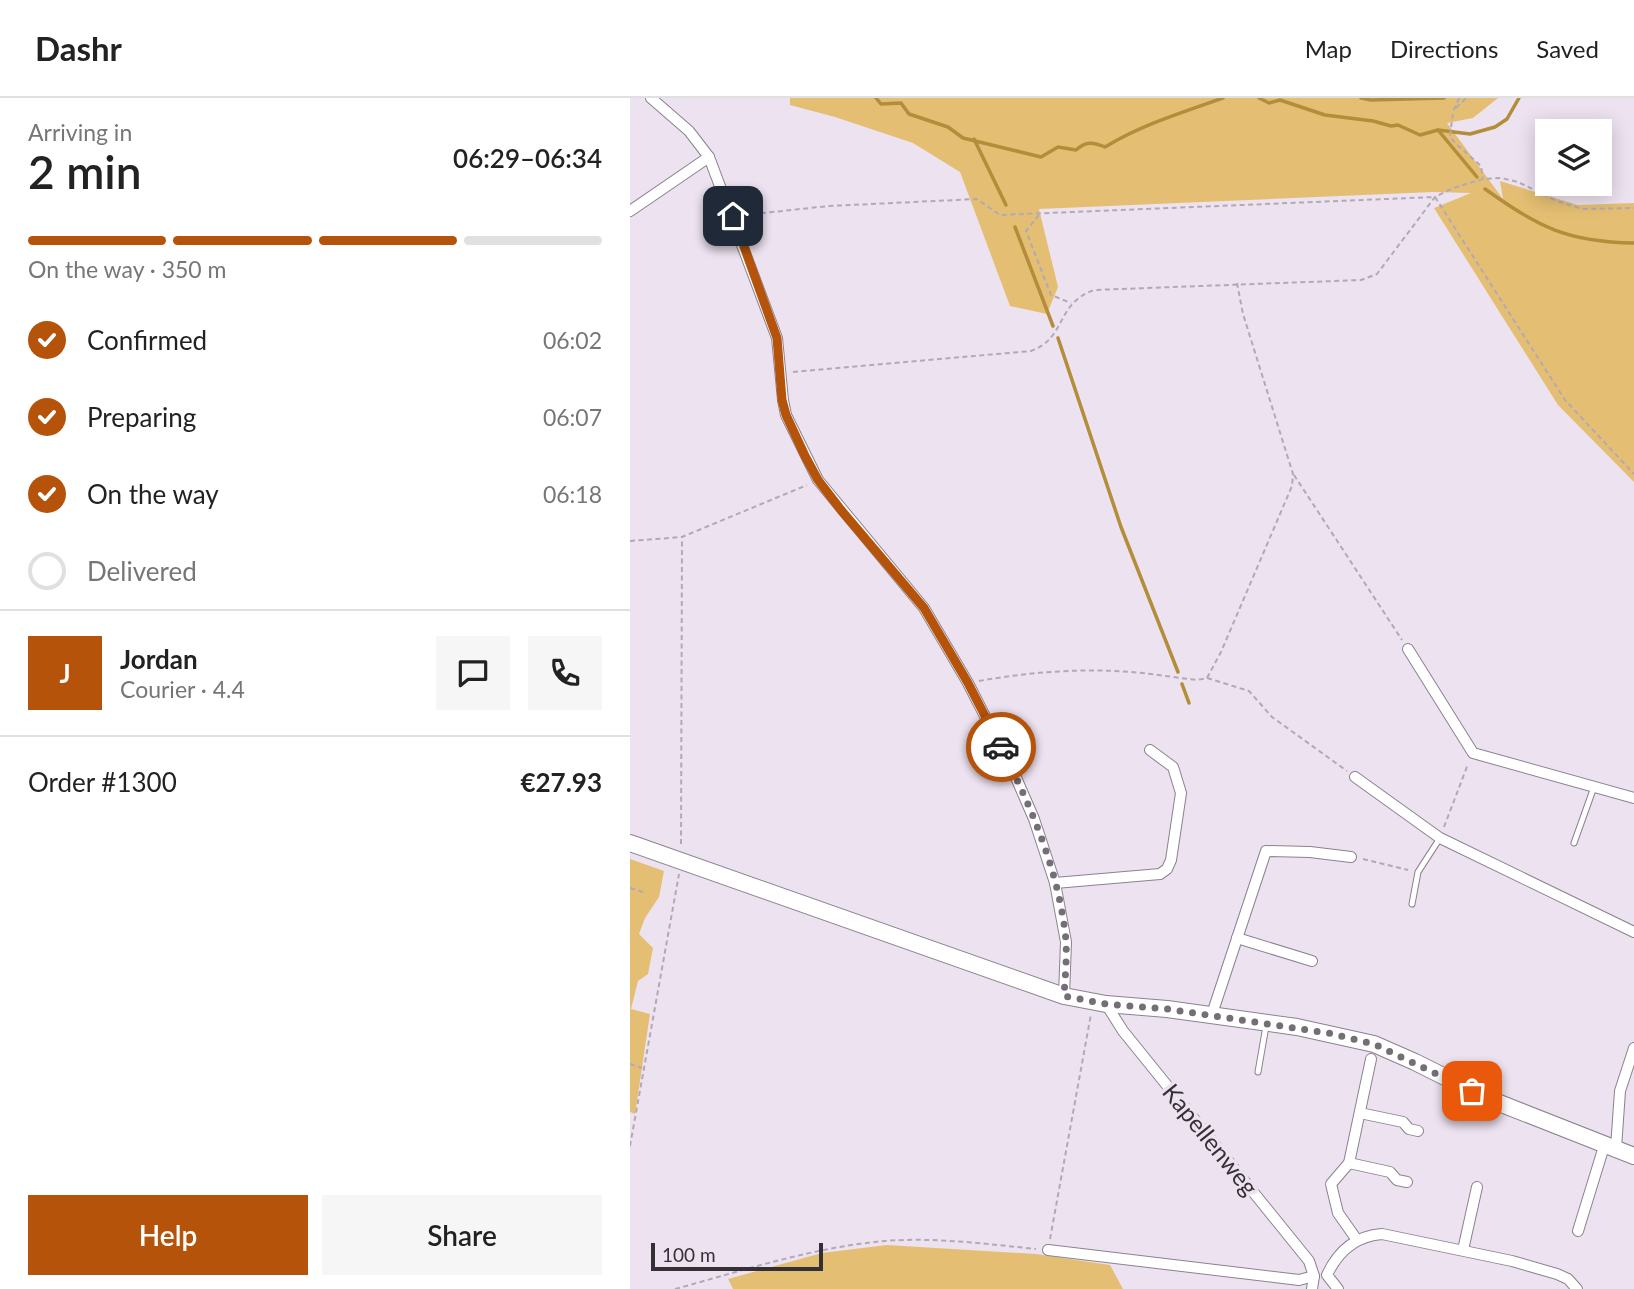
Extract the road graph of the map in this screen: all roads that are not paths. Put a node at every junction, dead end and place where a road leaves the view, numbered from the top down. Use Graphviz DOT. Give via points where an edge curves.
graph roads {
  1 [pos="651,98"];
  2 [pos="709,157"];
  3 [pos="630,211"];
  4 [pos="1408,649"];
  5 [pos="1150,750"];
  6 [pos="1355,777"];
  7 [pos="1594,787"];
  8 [pos="1634,798"];
  9 [pos="1440,838"];
  10 [pos="630,843"];
  11 [pos="1574,843"];
  12 [pos="1351,857"];
  13 [pos="1055,883"];
  14 [pos="1412,904"];
  15 [pos="1634,932"];
  16 [pos="1237,938"];
  17 [pos="1312,961"];
  18 [pos="1064,996"];
  19 [pos="1099,1008"];
  20 [pos="1212,1014"];
  21 [pos="1267,1023"];
  22 [pos="1634,1048"];
  23 [pos="1371,1059"];
  24 [pos="1258,1072"];
  25 [pos="1360,1113"];
  26 [pos="1418,1131"];
  27 [pos="1611,1145"];
  28 [pos="1634,1156"];
  29 [pos="1349,1163"];
  30 [pos="1407,1182"];
  31 [pos="1477,1187"];
  32 [pos="1578,1231"];
  33 [pos="1357,1240"];
  34 [pos="1048,1250"];
  35 [pos="1463,1251"];
  36 [pos="1314,1276"];
  37 [pos="1312,1289"];
  38 [pos="1338,1289"];
  39 [pos="1577,1289"];
  1 -- 2 [label="street" via="689,131"];
  2 -- 3 [label="street"];
  2 -- 13 [label="street" via="774,328 786,415 818,480 924,608 968,683 1014,773"];
  4 -- 7 [label="street" via="1473,753"];
  5 -- 13 [label="street" via="1173,766 1181,793 1167,869 1160,874"];
  6 -- 9 [label="street"];
  7 -- 8 [label="street"];
  7 -- 11 [label="lane"];
  9 -- 14 [label="lane" via="1418,872"];
  9 -- 15 [label="street"];
  10 -- 18 [label="main road"];
  12 -- 16 [label="street" via="1266,851"];
  13 -- 18 [label="street" via="1066,942"];
  16 -- 17 [label="street"];
  16 -- 20 [label="street"];
  18 -- 19 [label="main road"];
  19 -- 20 [label="main road"];
  19 -- 36 [label="street, Kapellenweg" via="1309,1262"];
  20 -- 21 [label="main road"];
  21 -- 24 [label="lane"];
  21 -- 27 [label="main road" via="1374,1044 1489,1099"];
  22 -- 27 [label="street" via="1620,1091"];
  23 -- 25 [label="street"];
  25 -- 26 [label="street" via="1403,1122"];
  25 -- 29 [label="street"];
  27 -- 28 [label="main road"];
  27 -- 32 [label="street"];
  29 -- 30 [label="street" via="1390,1172"];
  29 -- 33 [label="street" via="1331,1184 1338,1213"];
  31 -- 35 [label="street"];
  33 -- 35 [label="street" via="1382,1234"];
  33 -- 38 [label="street" via="1333,1261 1326,1275"];
  34 -- 36 [label="street" via="1299,1280"];
  35 -- 39 [label="street" via="1557,1274"];
  36 -- 37 [label="street"];
}
